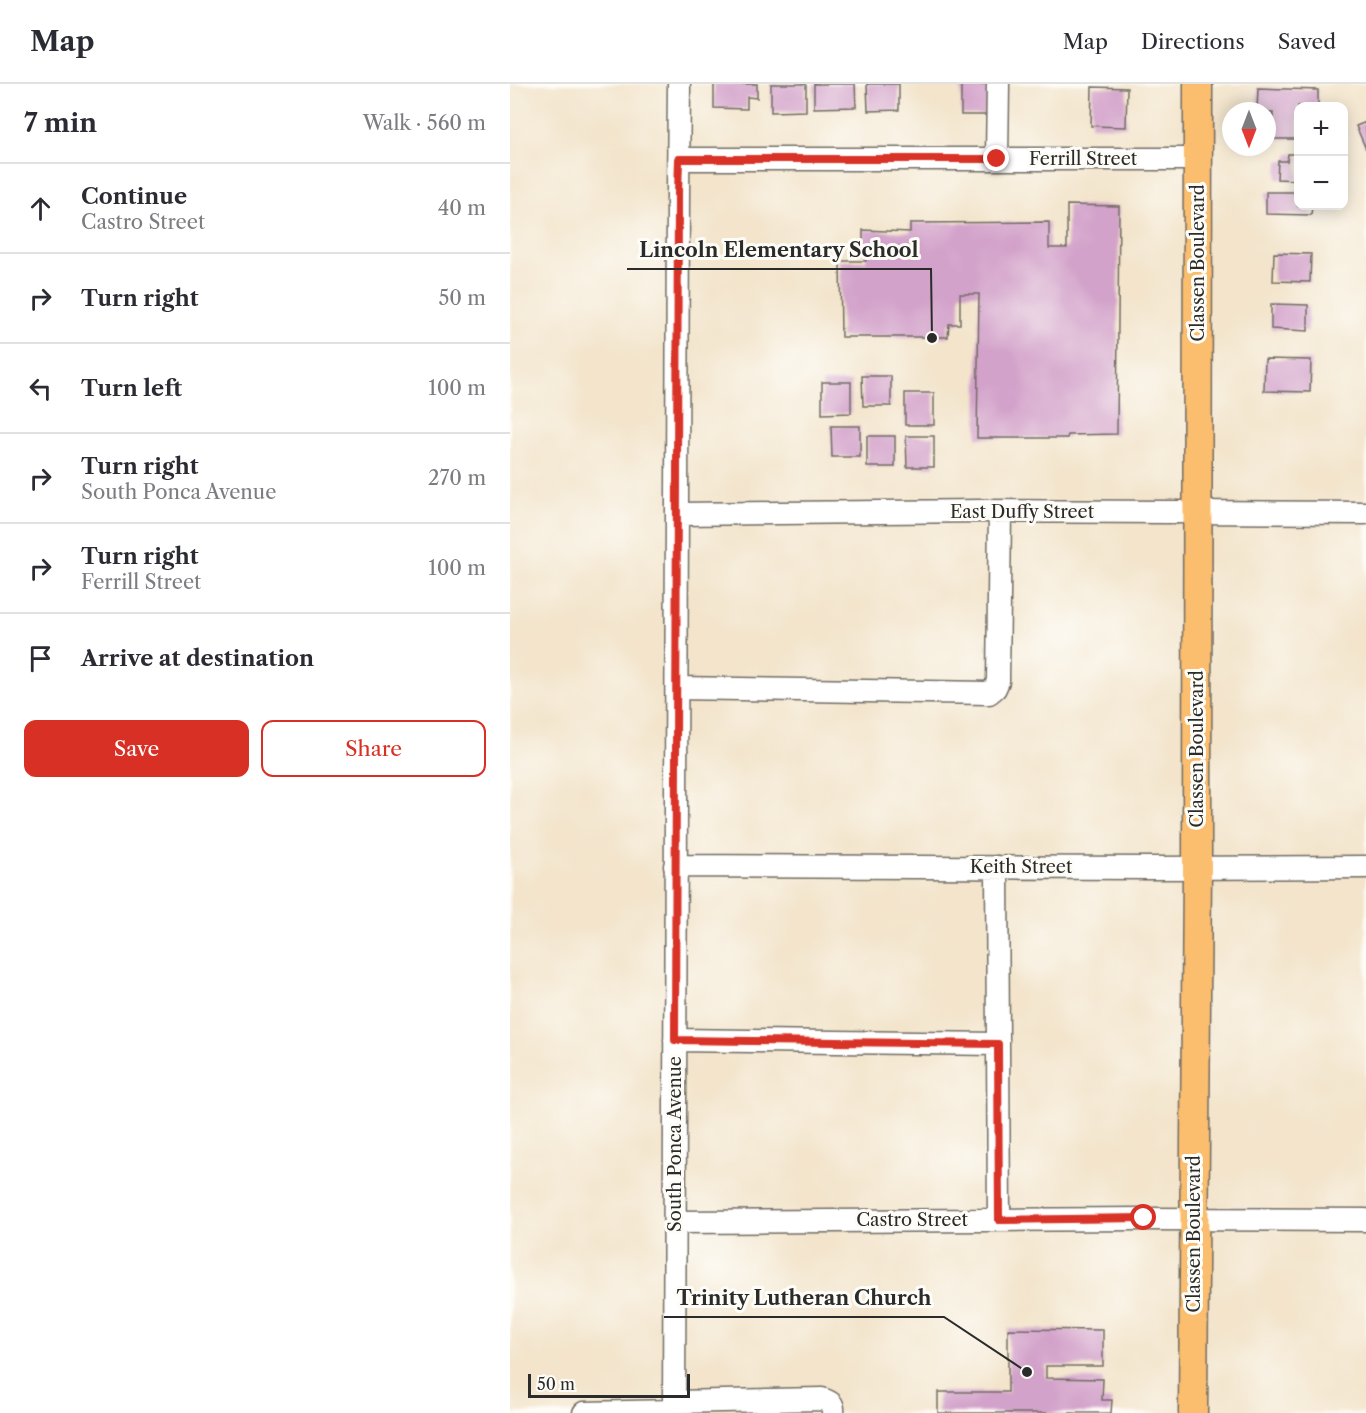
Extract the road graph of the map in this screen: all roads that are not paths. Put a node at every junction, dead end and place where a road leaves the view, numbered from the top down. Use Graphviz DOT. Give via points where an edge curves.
graph roads {
  1 [pos="679,84"];
  2 [pos="998,84"];
  3 [pos="1198,84"];
  4 [pos="679,159"];
  5 [pos="997,159"];
  6 [pos="1198,159"];
  7 [pos="1000,512"];
  8 [pos="1197,512"];
  9 [pos="1366,513"];
  10 [pos="678,514"];
  11 [pos="677,688"];
  12 [pos="675,866"];
  13 [pos="997,867"];
  14 [pos="1366,867"];
  15 [pos="1197,868"];
  16 [pos="675,1040"];
  17 [pos="998,1044"];
  18 [pos="999,1220"];
  19 [pos="1194,1220"];
  20 [pos="1366,1220"];
  21 [pos="675,1222"];
  22 [pos="674,1409"];
  23 [pos="584,1413"];
  24 [pos="834,1413"];
  25 [pos="1193,1413"];
  1 -- 4 [label="street, South Ponca Avenue"];
  2 -- 5 [label="street"];
  3 -- 6 [label="main road, Classen Boulevard"];
  4 -- 5 [label="street, Ferrill Street"];
  4 -- 10 [label="street, South Ponca Avenue"];
  5 -- 6 [label="street, Ferrill Street"];
  6 -- 8 [label="main road, Classen Boulevard"];
  7 -- 8 [label="street, East Duffy Street"];
  7 -- 10 [label="street, East Duffy Street"];
  7 -- 11 [label="street" via="998,681 989,693"];
  8 -- 9 [label="street, East Duffy Street"];
  8 -- 15 [label="main road, Classen Boulevard"];
  10 -- 11 [label="street, South Ponca Avenue"];
  11 -- 12 [label="street, South Ponca Avenue"];
  12 -- 13 [label="street, Keith Street"];
  12 -- 16 [label="street, South Ponca Avenue"];
  13 -- 15 [label="street, Keith Street"];
  13 -- 17 [label="street"];
  14 -- 15 [label="street, Keith Street"];
  15 -- 19 [label="main road, Classen Boulevard"];
  16 -- 17 [label="street"];
  16 -- 21 [label="street, South Ponca Avenue"];
  17 -- 18 [label="street"];
  18 -- 19 [label="street, Castro Street"];
  18 -- 21 [label="street, Castro Street"];
  19 -- 20 [label="street, Castro Street"];
  19 -- 25 [label="main road, Classen Boulevard"];
  21 -- 22 [label="street, South Ponca Avenue"];
  22 -- 23 [label="street"];
  22 -- 24 [label="street" via="822,1399 831,1402"];
}
